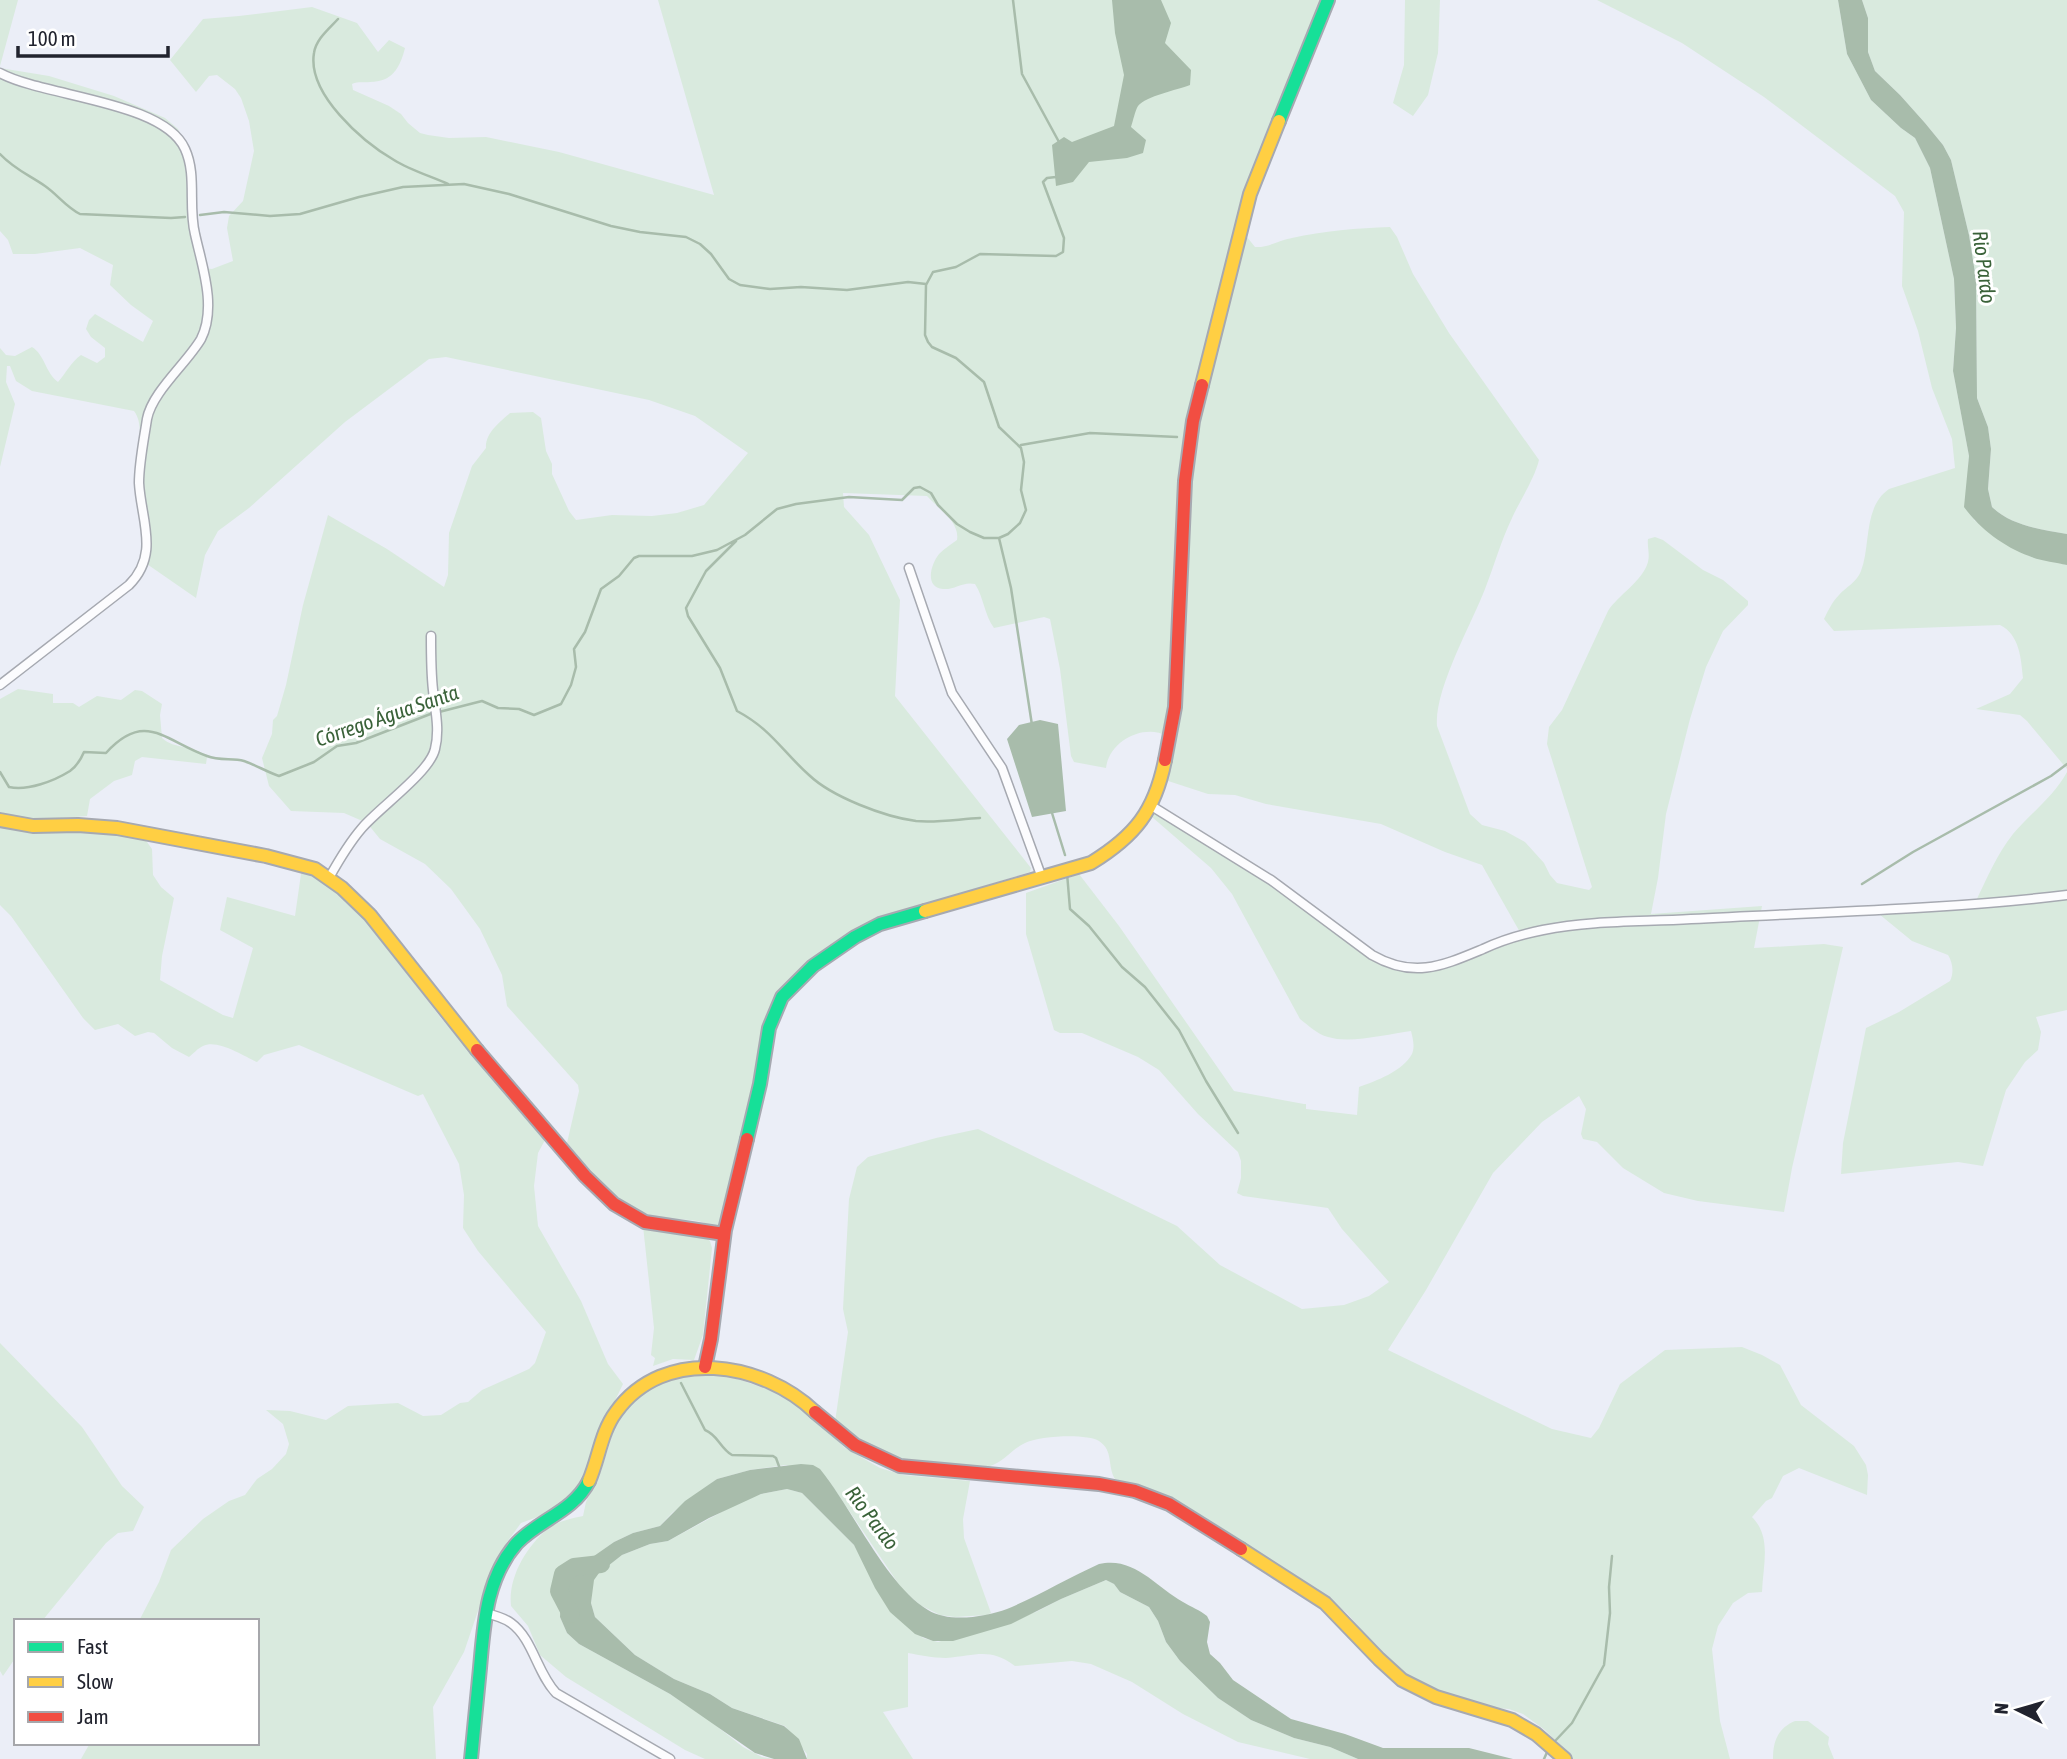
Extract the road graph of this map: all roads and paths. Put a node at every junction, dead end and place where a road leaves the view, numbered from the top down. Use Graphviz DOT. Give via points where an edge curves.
graph roads {
  1 [pos="1328,0"];
  2 [pos="0,73"];
  3 [pos="909,568"];
  4 [pos="431,636"];
  5 [pos="0,685"];
  6 [pos="1150,805"];
  7 [pos="0,820"];
  8 [pos="329,878"];
  9 [pos="1042,878"];
  10 [pos="2067,895"];
  11 [pos="724,1234"];
  12 [pos="705,1367"];
  13 [pos="485,1613"];
  14 [pos="471,1759"];
  15 [pos="670,1759"];
  16 [pos="1565,1759"];
  1 -- 6 [label="main road" via="1250,194 1193,421 1185,481 1175,707 1158,789"];
  2 -- 5 [label="street" via="126,109 161,124 181,141 191,170 191,213 208,307 201,339 148,416 140,478 147,542 141,570 129,585"];
  3 -- 9 [label="street" via="952,692 1002,768"];
  4 -- 8 [label="street" via="435,751 429,763 363,826"];
  6 -- 9 [label="main road" via="1112,850 1091,863"];
  6 -- 10 [label="street" via="1271,880 1372,954 1404,967 1437,967 1505,940 1574,925 1880,911"];
  7 -- 8 [label="main road" via="29,827 111,827 284,861"];
  8 -- 11 [label="main road" via="368,914 603,1193 645,1222"];
  9 -- 11 [label="main road" via="880,924 818,963 790,987 771,1023"];
  11 -- 12 [label="main road"];
  12 -- 13 [label="main road" via="671,1372 625,1401 608,1425 582,1492 513,1547 499,1570"];
  12 -- 16 [label="main road" via="780,1385 848,1441 900,1466 1099,1483 1169,1504 1325,1603 1385,1668 1404,1682 1437,1698 1513,1720"];
  13 -- 14 [label="main road"];
  13 -- 15 [label="street" via="517,1629 556,1693"];
}
